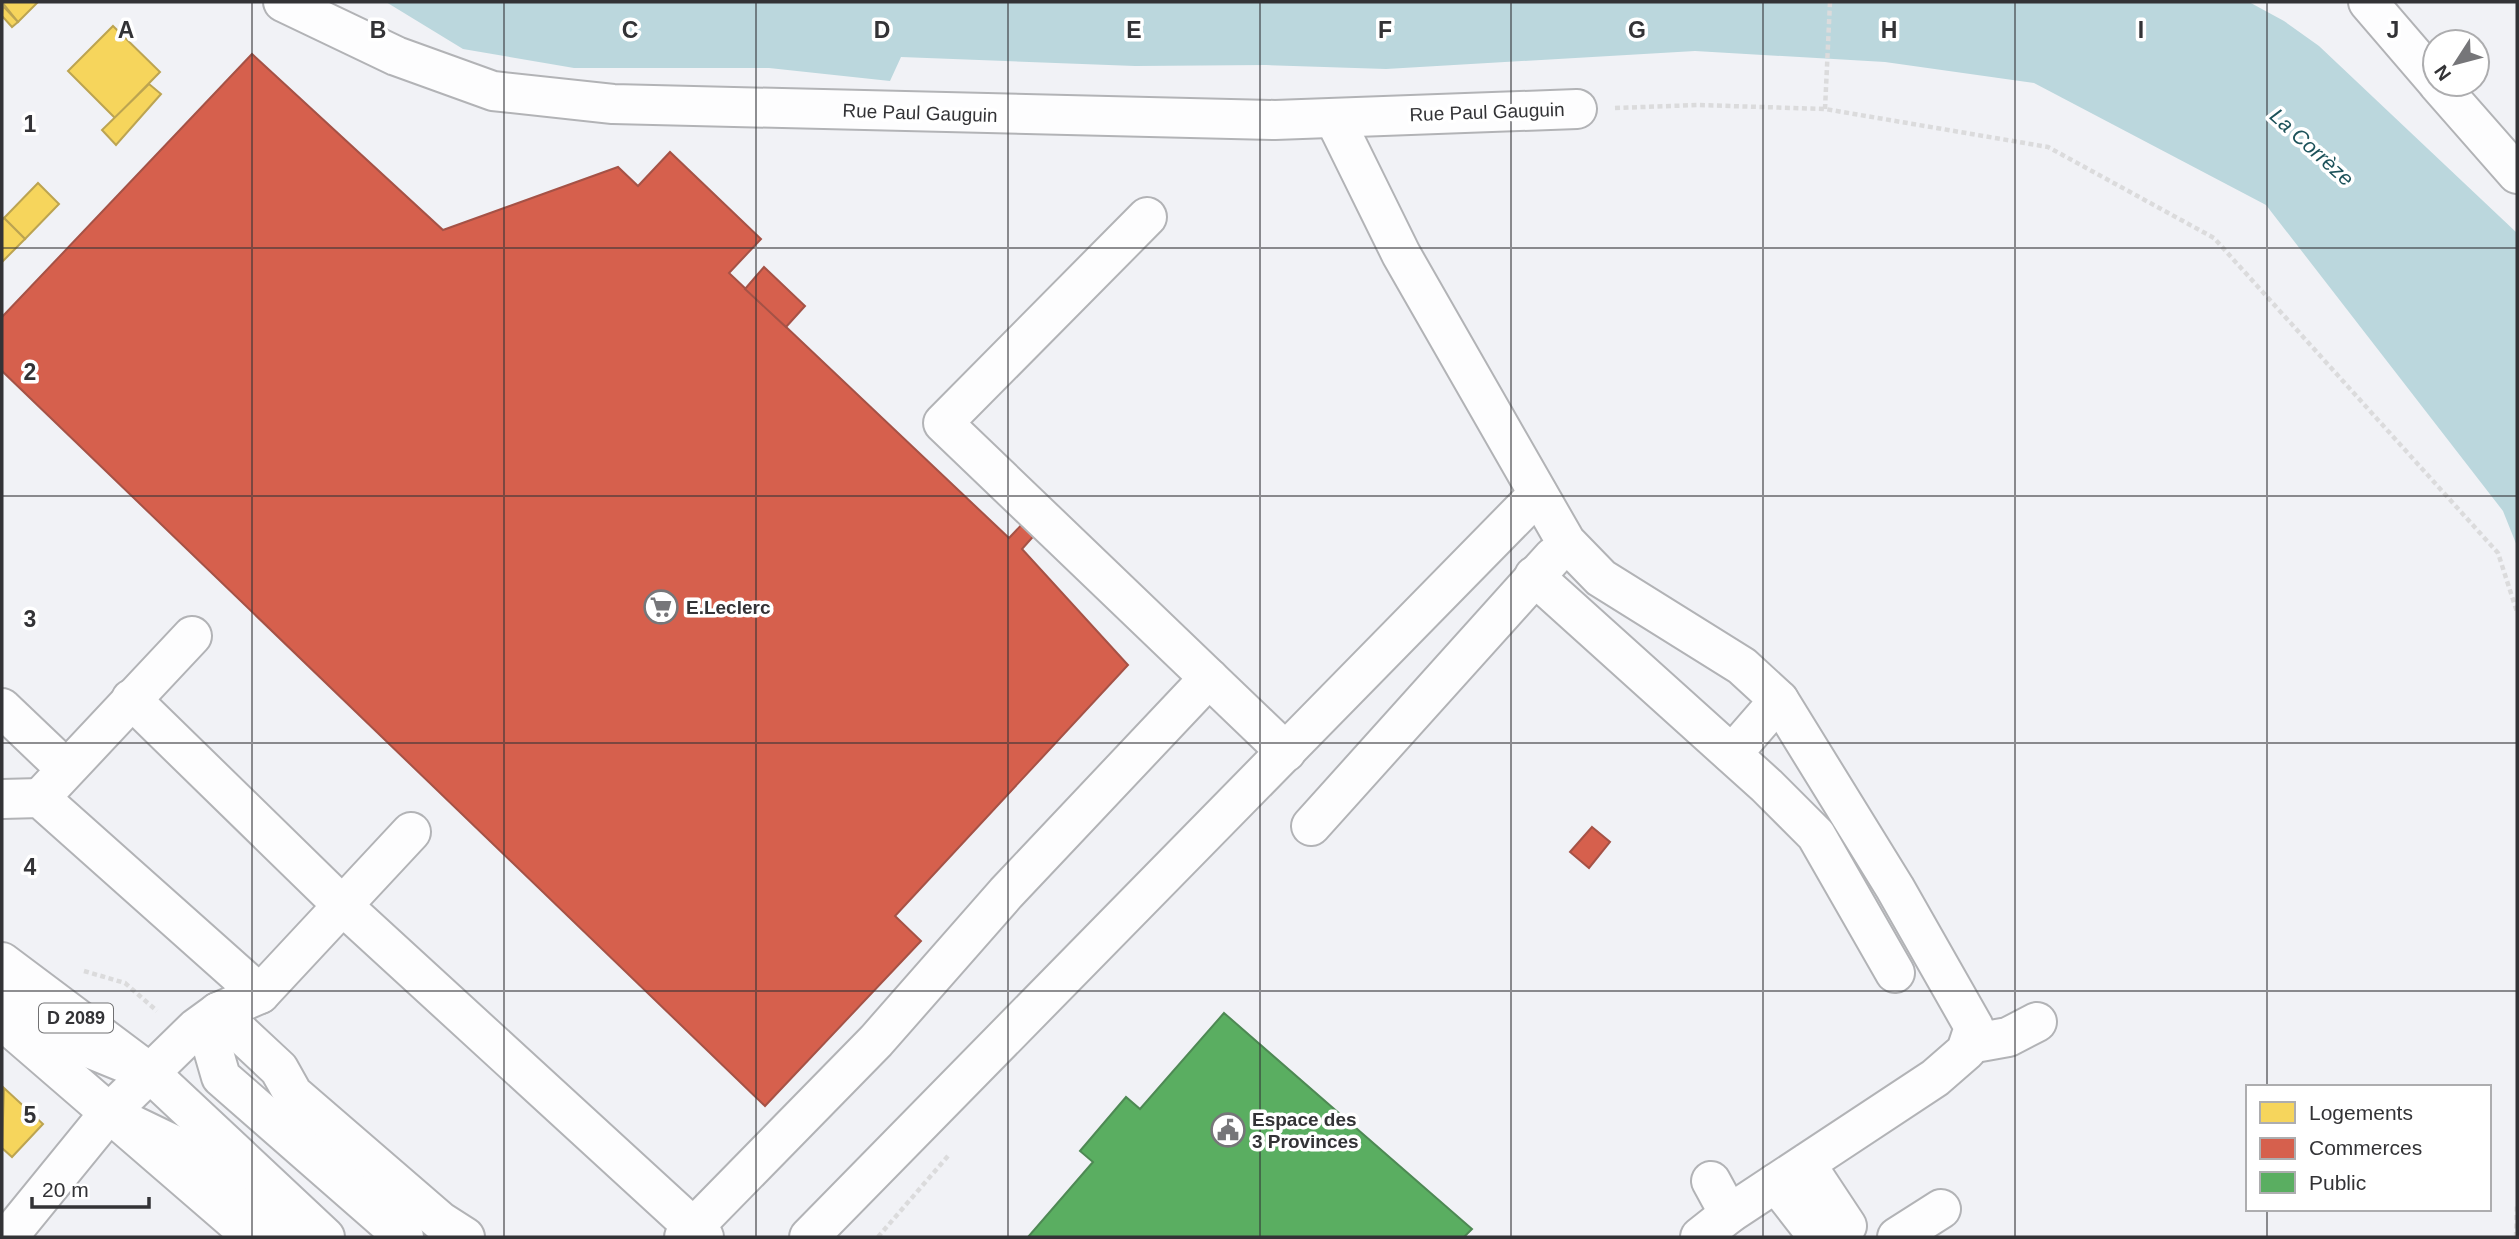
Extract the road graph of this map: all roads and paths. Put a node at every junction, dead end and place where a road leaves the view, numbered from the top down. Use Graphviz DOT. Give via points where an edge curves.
graph roads {
  1 [pos="283,2"];
  2 [pos="1830,2"];
  3 [pos="2368,2"];
  4 [pos="2421,64"];
  5 [pos="2450,98"];
  6 [pos="1577,109"];
  7 [pos="1825,109"];
  8 [pos="1334,118"];
  9 [pos="2517,174"];
  10 [pos="1147,217"];
  11 [pos="1538,494"];
  12 [pos="1566,542"];
  13 [pos="1534,576"];
  14 [pos="2517,612"];
  15 [pos="192,636"];
  16 [pos="1209,677"];
  17 [pos="131,699"];
  18 [pos="1779,700"];
  19 [pos="2,708"];
  20 [pos="1286,752"];
  21 [pos="1732,754"];
  22 [pos="66,769"];
  23 [pos="40,798"];
  24 [pos="2,799"];
  25 [pos="1311,826"];
  26 [pos="411,832"];
  27 [pos="343,906"];
  28 [pos="2,962"];
  29 [pos="1895,973"];
  30 [pos="2,986"];
  31 [pos="260,994"];
  32 [pos="218,1012"];
  33 [pos="2,1020"];
  34 [pos="2037,1022"];
  35 [pos="1969,1044"];
  36 [pos="150,1073"];
  37 [pos="109,1113"];
  38 [pos="1791,1174"];
  39 [pos="1711,1181"];
  40 [pos="2517,1203"];
  41 [pos="1941,1209"];
  42 [pos="1729,1214"];
  43 [pos="1833,1232"];
  44 [pos="694,1234"];
  45 [pos="8,1237"];
  46 [pos="253,1237"];
  47 [pos="286,1237"];
  48 [pos="325,1237"];
  49 [pos="404,1237"];
  50 [pos="465,1237"];
  51 [pos="809,1237"];
  52 [pos="1700,1237"];
  53 [pos="1897,1237"];
  54 [pos="2516,1237"];
  1 -- 8 [label="street, Rue Paul Gauguin" via="445,74 493,91 546,97 613,104 962,115"];
  2 -- 7 [label="path"];
  3 -- 4 [label="street"];
  5 -- 9 [label="street"];
  6 -- 7 [label="path" via="1698,105"];
  6 -- 8 [label="street, Rue Paul Gauguin"];
  7 -- 14 [label="path" via="2048,147 2214,238 2498,553"];
  8 -- 11 [label="street" via="1401,254"];
  10 -- 16 [label="street" via="943,423"];
  11 -- 12 [label="street"];
  11 -- 20 [label="street"];
  12 -- 13 [label="street"];
  12 -- 18 [label="street" via="1601,578 1742,666"];
  13 -- 21 [label="street"];
  13 -- 25 [label="street"];
  15 -- 17 [label="street"];
  16 -- 20 [label="street"];
  16 -- 44 [label="street"];
  17 -- 22 [label="street"];
  17 -- 27 [label="street"];
  18 -- 21 [label="street"];
  18 -- 35 [label="street" via="1974,1027"];
  19 -- 22 [label="street"];
  20 -- 51 [label="street"];
  21 -- 29 [label="street" via="1816,835"];
  22 -- 23 [label="street"];
  23 -- 24 [label="street"];
  23 -- 31 [label="street"];
  26 -- 27 [label="street"];
  27 -- 31 [label="street"];
  27 -- 44 [label="street"];
  28 -- 36 [label="street, D 2089"];
  30 -- 36 [label="street" via="71,1041"];
  31 -- 32 [label="street"];
  32 -- 36 [label="street"];
  32 -- 49 [label="street" via="212,1046 221,1077"];
  32 -- 50 [label="street" via="279,1069 293,1094 440,1221"];
  33 -- 37 [label="street, D 2089"];
  34 -- 35 [label="street" via="2008,1037"];
  35 -- 38 [label="street" via="1935,1079"];
  36 -- 37 [label="street"];
  36 -- 48 [label="street, D 2089"];
  37 -- 45 [label="street"];
  37 -- 46 [label="street, D 2089"];
  37 -- 47 [label="street" via="189,1152"];
  38 -- 42 [label="street"];
  38 -- 43 [label="street"];
  39 -- 42 [label="street"];
  40 -- 54 [label="path"];
  41 -- 53 [label="street"];
  42 -- 52 [label="street"];
}
